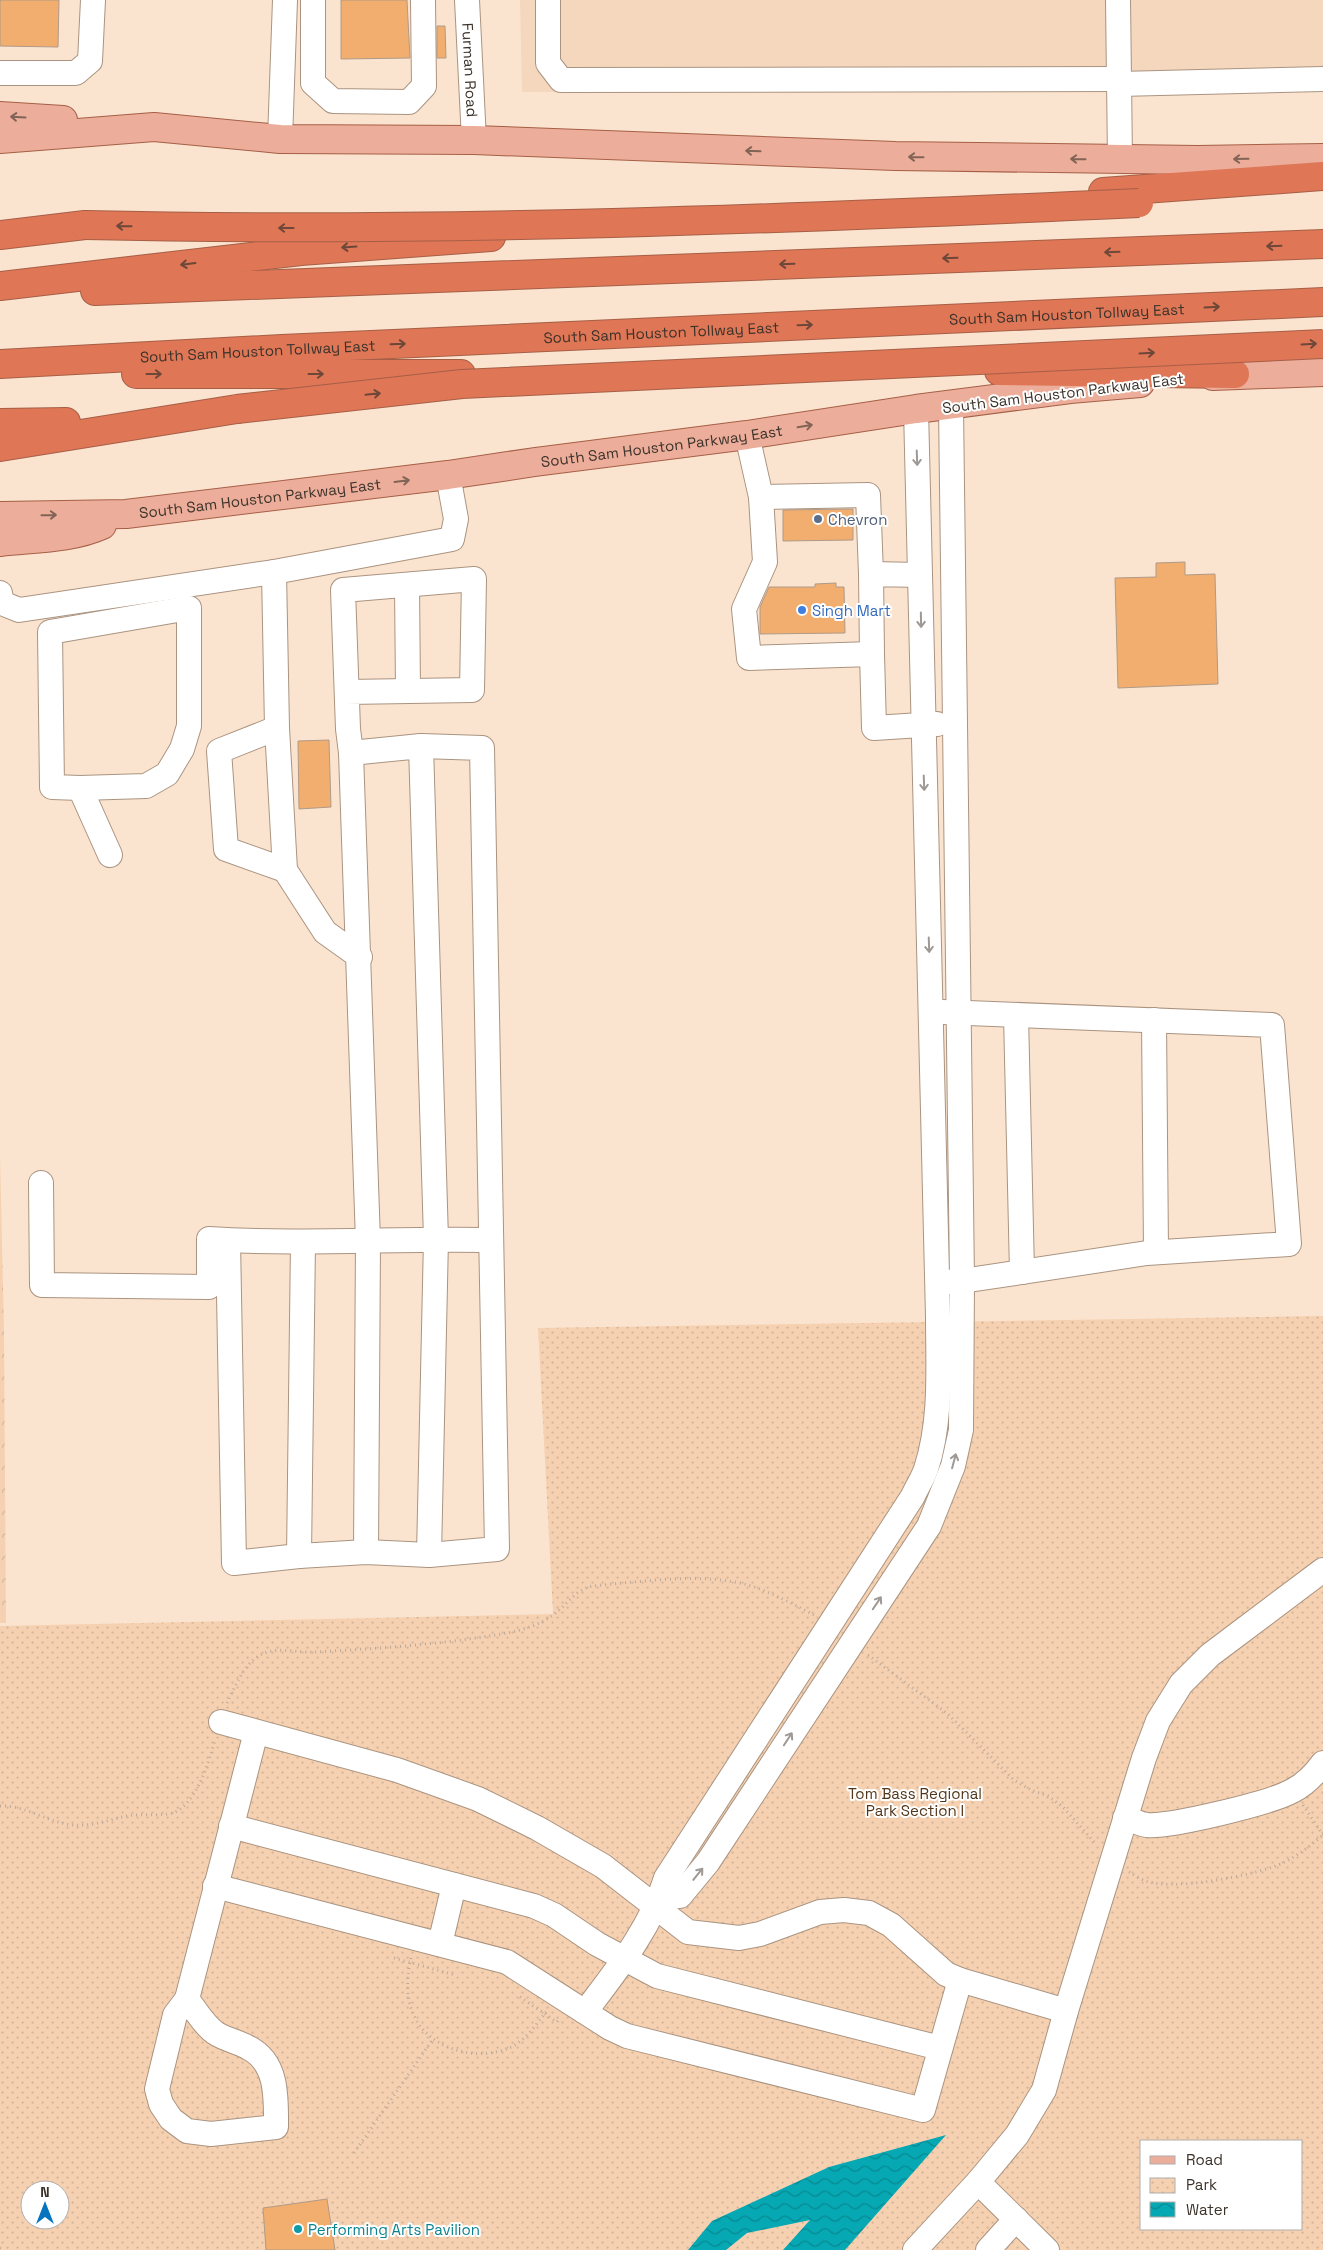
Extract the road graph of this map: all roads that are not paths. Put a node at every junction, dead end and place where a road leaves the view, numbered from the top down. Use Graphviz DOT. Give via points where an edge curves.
graph roads {
  1 [pos="93,0"];
  2 [pos="285,0"];
  3 [pos="313,0"];
  4 [pos="423,0"];
  5 [pos="467,0"];
  6 [pos="548,0"];
  7 [pos="1118,0"];
  8 [pos="0,73"];
  9 [pos="1323,79"];
  10 [pos="1119,81"];
  11 [pos="0,116"];
  12 [pos="154,127"];
  13 [pos="280,138"];
  14 [pos="0,139"];
  15 [pos="474,140"];
  16 [pos="1323,158"];
  17 [pos="1120,159"];
  18 [pos="1323,176"];
  19 [pos="1323,194"];
  20 [pos="0,218"];
  21 [pos="85,225"];
  22 [pos="0,235"];
  23 [pos="1323,244"];
  24 [pos="0,286"];
  25 [pos="0,295"];
  26 [pos="1323,302"];
  27 [pos="1323,344"];
  28 [pos="0,364"];
  29 [pos="1323,372"];
  30 [pos="0,374"];
  31 [pos="1235,374"];
  32 [pos="951,406"];
  33 [pos="237,409"];
  34 [pos="916,409"];
  35 [pos="0,424"];
  36 [pos="747,435"];
  37 [pos="0,447"];
  38 [pos="448,475"];
  39 [pos="761,497"];
  40 [pos="126,514"];
  41 [pos="0,516"];
  42 [pos="0,542"];
  43 [pos="274,572"];
  44 [pos="871,574"];
  45 [pos="920,575"];
  46 [pos="407,585"];
  47 [pos="0,593"];
  48 [pos="872,654"];
  49 [pos="408,691"];
  50 [pos="347,692"];
  51 [pos="956,724"];
  52 [pos="922,725"];
  53 [pos="277,728"];
  54 [pos="421,746"];
  55 [pos="351,753"];
  56 [pos="80,788"];
  57 [pos="110,855"];
  58 [pos="285,870"];
  59 [pos="360,957"];
  60 [pos="931,1012"];
  61 [pos="959,1012"];
  62 [pos="1016,1015"];
  63 [pos="1154,1020"];
  64 [pos="41,1183"];
  65 [pos="436,1238"];
  66 [pos="490,1240"];
  67 [pos="228,1241"];
  68 [pos="368,1241"];
  69 [pos="303,1242"];
  70 [pos="1156,1252"];
  71 [pos="1022,1272"];
  72 [pos="962,1281"];
  73 [pos="937,1282"];
  74 [pos="366,1552"];
  75 [pos="428,1555"];
  76 [pos="299,1556"];
  77 [pos="1323,1570"];
  78 [pos="834,1620"];
  79 [pos="855,1636"];
  80 [pos="221,1722"];
  81 [pos="256,1732"];
  82 [pos="1323,1763"];
  83 [pos="1126,1818"];
  84 [pos="231,1826"];
  85 [pos="454,1885"];
  86 [pos="215,1886"];
  87 [pos="658,1903"];
  88 [pos="440,1944"];
  89 [pos="625,1959"];
  90 [pos="960,1980"];
  91 [pos="187,1999"];
  92 [pos="1066,2011"];
  93 [pos="585,2012"];
  94 [pos="940,2048"];
  95 [pos="978,2182"];
  96 [pos="1016,2219"];
  97 [pos="916,2250"];
  98 [pos="988,2250"];
  99 [pos="1047,2250"];
  1 -- 8 [label="street" via="90,61 76,73"];
  2 -- 13 [label="street"];
  3 -- 4 [label="street" via="313,83 333,101 390,102 410,102 424,86"];
  5 -- 15 [label="street, Furman Road"];
  6 -- 10 [label="street" via="548,63 561,80"];
  7 -- 10 [label="street"];
  9 -- 10 [label="street"];
  10 -- 17 [label="street"];
  12 -- 11 [label="main road, one-way"];
  12 -- 13 [label="main road"];
  12 -- 14 [label="main road"];
  13 -- 15 [label="main road"];
  17 -- 15 [label="main road, one-way" via="895,156"];
  16 -- 17 [label="main road, one-way"];
  18 -- 24 [label="highway, one-way" via="301,251"];
  19 -- 21 [label="highway, one-way, bridge" via="785,220 352,229"];
  20 -- 21 [label="highway"];
  21 -- 22 [label="highway"];
  23 -- 25 [label="highway, one-way"];
  28 -- 26 [label="highway, South Sam Houston Tollway East, one-way"];
  33 -- 27 [label="highway, one-way, bridge" via="462,384"];
  29 -- 31 [label="main road, South Sam Houston Parkway East"];
  30 -- 31 [label="highway, one-way" via="921,370"];
  31 -- 32 [label="main road, South Sam Houston Parkway East" via="1070,389"];
  32 -- 34 [label="main road, South Sam Houston Parkway East"];
  32 -- 51 [label="street"];
  33 -- 35 [label="highway" via="58,423"];
  33 -- 37 [label="highway"];
  36 -- 34 [label="main road, South Sam Houston Parkway East, one-way"];
  34 -- 45 [label="street, one-way"];
  36 -- 38 [label="main road, South Sam Houston Parkway East"];
  36 -- 39 [label="street"];
  40 -- 38 [label="main road, South Sam Houston Parkway East, one-way"];
  38 -- 43 [label="street" via="456,519 452,540"];
  39 -- 44 [label="street" via="868,495"];
  39 -- 48 [label="street" via="765,562 744,609 749,658"];
  41 -- 40 [label="main road, South Sam Houston Parkway East, one-way"];
  40 -- 42 [label="main road" via="91,530"];
  43 -- 47 [label="street" via="19,610 2,603"];
  43 -- 53 [label="street"];
  44 -- 45 [label="street"];
  44 -- 48 [label="street"];
  45 -- 52 [label="street, one-way"];
  46 -- 49 [label="street"];
  46 -- 49 [label="street" via="474,579 472,690"];
  46 -- 50 [label="street" via="343,590"];
  48 -- 52 [label="street" via="874,728"];
  49 -- 50 [label="street"];
  50 -- 55 [label="street"];
  51 -- 52 [label="street"];
  51 -- 61 [label="street"];
  52 -- 60 [label="street, one-way"];
  53 -- 58 [label="street"];
  53 -- 58 [label="street" via="219,751 226,849"];
  54 -- 55 [label="street"];
  54 -- 65 [label="street"];
  54 -- 66 [label="street" via="482,748"];
  55 -- 59 [label="street"];
  56 -- 56 [label="street" via="52,788 50,632 189,608 189,726 182,749 168,774 146,786"];
  56 -- 57 [label="street"];
  58 -- 59 [label="street" via="325,932"];
  59 -- 68 [label="street"];
  60 -- 61 [label="street"];
  60 -- 73 [label="street"];
  61 -- 62 [label="street"];
  61 -- 72 [label="street"];
  62 -- 63 [label="street"];
  62 -- 71 [label="street"];
  63 -- 70 [label="street"];
  63 -- 70 [label="street" via="1272,1025 1289,1244"];
  64 -- 67 [label="street" via="42,1285 210,1287 210,1240"];
  65 -- 66 [label="street"];
  65 -- 68 [label="street"];
  65 -- 75 [label="street"];
  66 -- 75 [label="street" via="498,1548"];
  67 -- 69 [label="street"];
  67 -- 76 [label="street" via="234,1563"];
  68 -- 69 [label="street"];
  68 -- 74 [label="street"];
  69 -- 76 [label="street"];
  70 -- 71 [label="street"];
  71 -- 72 [label="street"];
  72 -- 73 [label="street"];
  79 -- 72 [label="street, one-way" via="929,1526 953,1466 961,1430"];
  73 -- 78 [label="street" via="937,1412 926,1470 913,1496"];
  74 -- 75 [label="street"];
  74 -- 76 [label="street"];
  77 -- 83 [label="street" via="1210,1655 1181,1684 1158,1721"];
  78 -- 79 [label="street"];
  78 -- 87 [label="street" via="666,1878"];
  87 -- 79 [label="street, one-way" via="680,1896 708,1862"];
  80 -- 81 [label="street"];
  81 -- 84 [label="street"];
  81 -- 87 [label="street" via="397,1770 478,1799 603,1866"];
  82 -- 83 [label="street" via="1308,1780 1276,1799 1172,1823 1147,1825"];
  83 -- 92 [label="street"];
  84 -- 85 [label="street"];
  84 -- 86 [label="street"];
  85 -- 88 [label="street"];
  85 -- 89 [label="street" via="534,1906"];
  86 -- 88 [label="street"];
  86 -- 91 [label="street"];
  87 -- 89 [label="street"];
  87 -- 90 [label="street" via="688,1932 739,1938 760,1934 820,1912 869,1913 891,1925 946,1974"];
  88 -- 93 [label="street" via="507,1962"];
  89 -- 93 [label="street"];
  89 -- 94 [label="street" via="657,1976"];
  90 -- 92 [label="street"];
  90 -- 94 [label="street"];
  91 -- 91 [label="street" via="215,2033 262,2056 276,2090 276,2127 211,2134 187,2131 171,2119 161,2104 157,2089 175,2015"];
  92 -- 95 [label="street" via="1044,2090 1017,2135"];
  93 -- 94 [label="street" via="627,2036 923,2110"];
  95 -- 96 [label="street"];
  95 -- 97 [label="street"];
  96 -- 98 [label="street"];
  96 -- 99 [label="street"];
}
